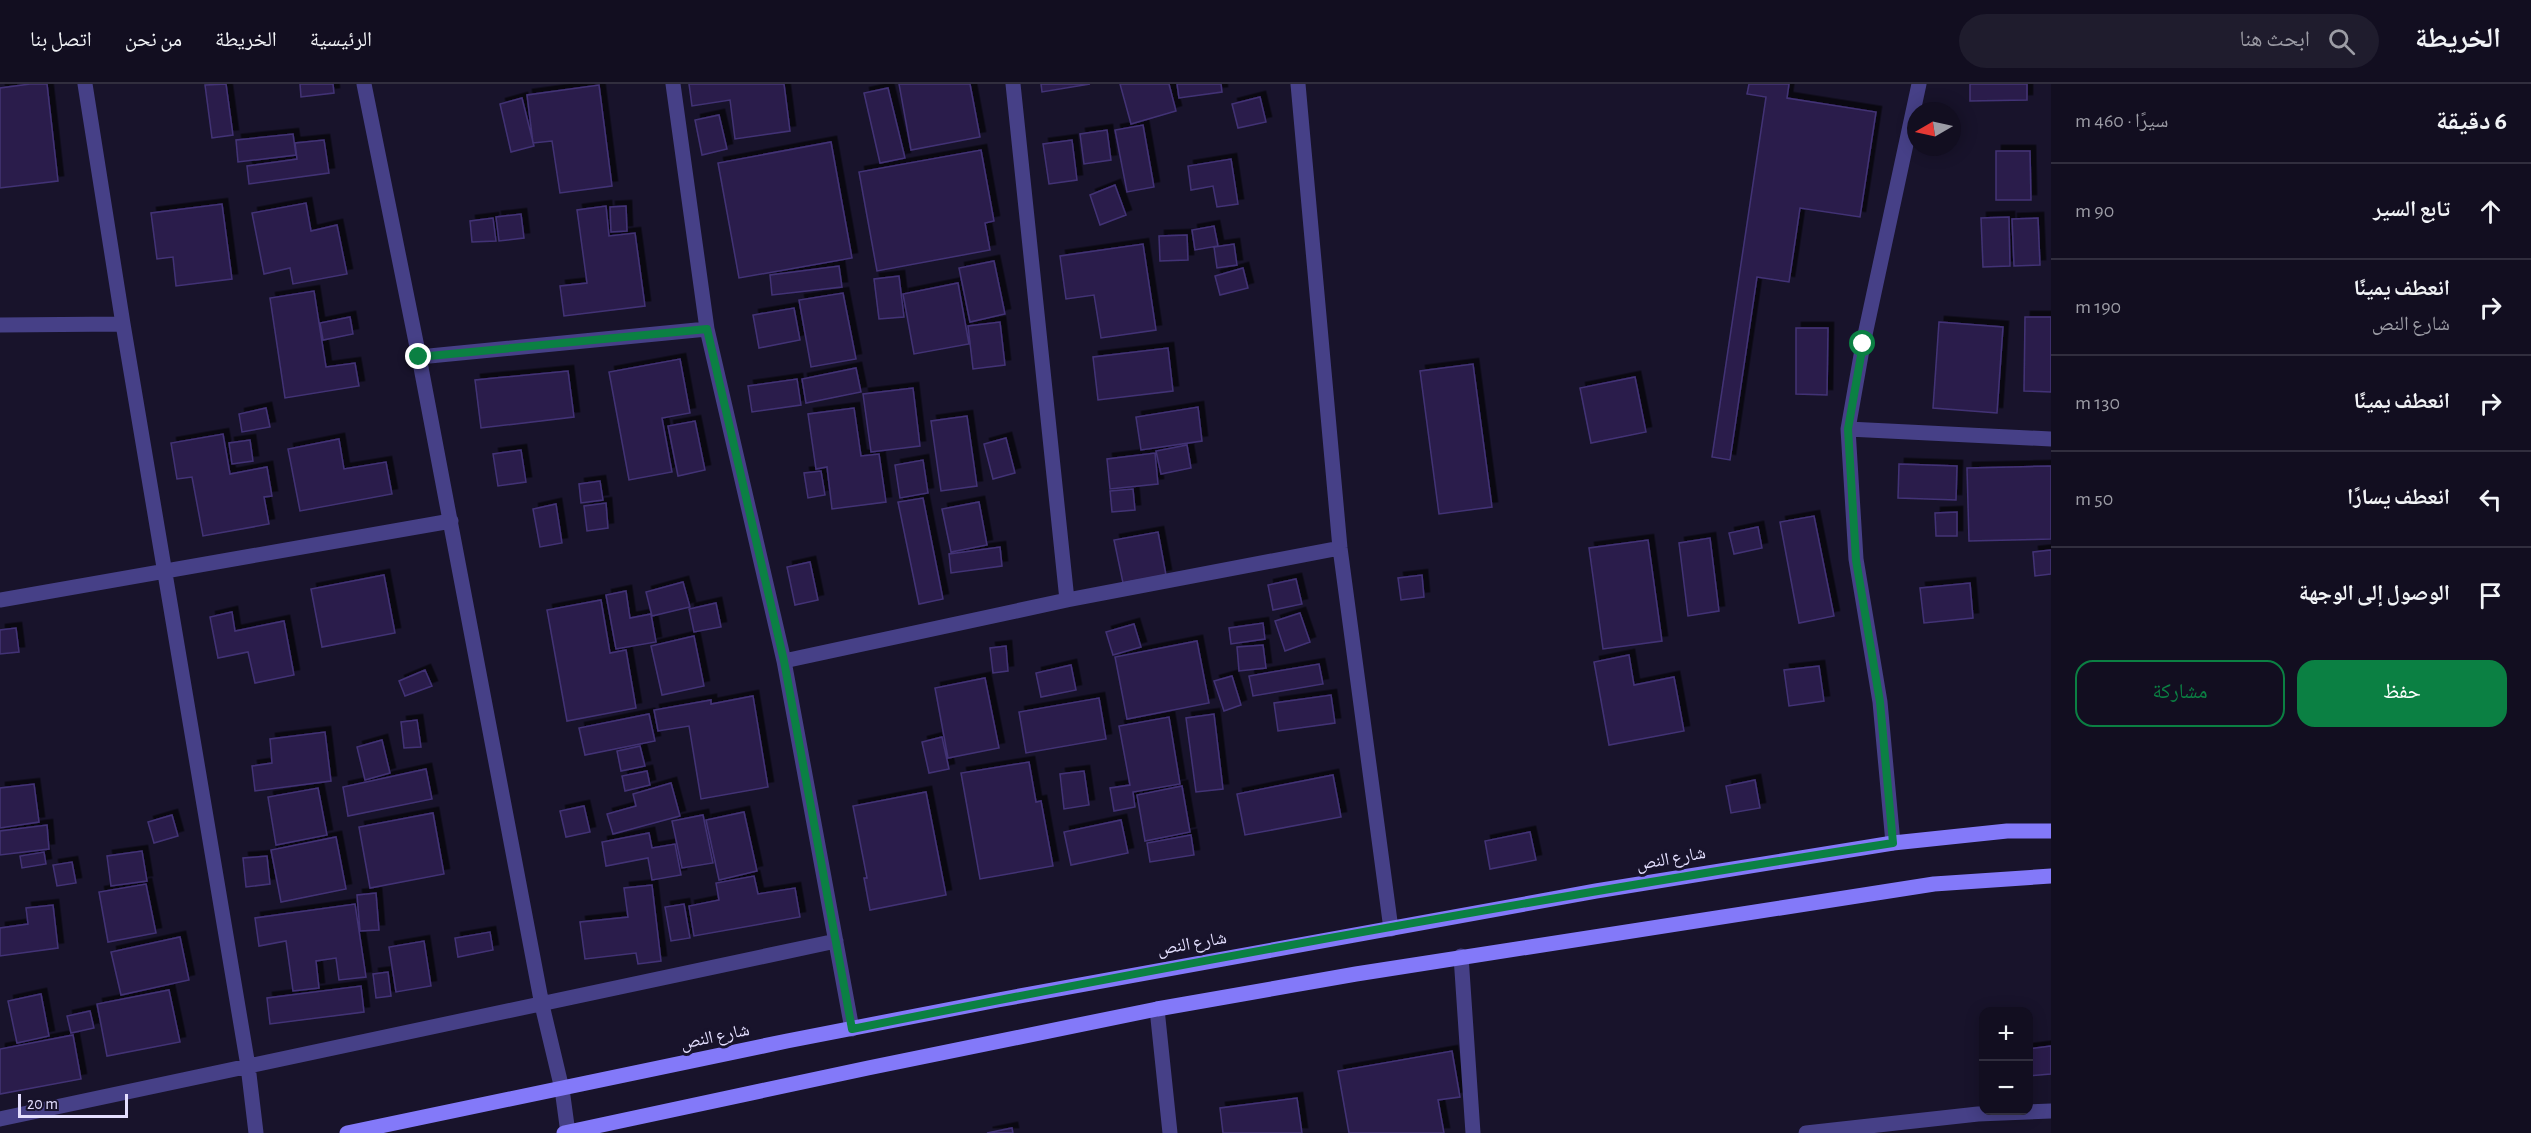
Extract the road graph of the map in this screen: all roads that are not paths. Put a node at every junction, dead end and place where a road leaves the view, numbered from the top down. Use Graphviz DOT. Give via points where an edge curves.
graph roads {
  1 [pos="85,84"];
  2 [pos="364,84"];
  3 [pos="673,84"];
  4 [pos="1012,84"];
  5 [pos="1298,84"];
  6 [pos="1919,84"];
  7 [pos="123,324"];
  8 [pos="0,325"];
  9 [pos="707,329"];
  10 [pos="419,357"];
  11 [pos="1848,429"];
  12 [pos="2051,439"];
  13 [pos="451,521"];
  14 [pos="1340,548"];
  15 [pos="165,571"];
  16 [pos="0,600"];
  17 [pos="1067,600"];
  18 [pos="784,661"];
  19 [pos="2051,831"];
  20 [pos="1893,843"];
  21 [pos="2051,876"];
  22 [pos="1391,928"];
  23 [pos="836,941"];
  24 [pos="1461,956"];
  25 [pos="542,1005"];
  26 [pos="1157,1009"];
  27 [pos="852,1029"];
  28 [pos="248,1066"];
  29 [pos="562,1089"];
  30 [pos="2051,1111"];
  31 [pos="0,1119"];
  32 [pos="1914,1127"];
  33 [pos="256,1133"];
  34 [pos="347,1133"];
  35 [pos="566,1133"];
  36 [pos="1170,1133"];
  37 [pos="1473,1133"];
  38 [pos="1806,1133"];
  1 -- 7 [label="street"];
  2 -- 10 [label="street"];
  3 -- 9 [label="street"];
  4 -- 17 [label="street"];
  5 -- 14 [label="street"];
  6 -- 11 [label="street"];
  7 -- 8 [label="street"];
  7 -- 15 [label="street"];
  9 -- 10 [label="street"];
  9 -- 18 [label="street"];
  10 -- 13 [label="street"];
  11 -- 12 [label="street"];
  11 -- 20 [label="street" via="1856,560 1880,702"];
  13 -- 15 [label="street"];
  13 -- 25 [label="street"];
  14 -- 17 [label="street"];
  14 -- 22 [label="street"];
  15 -- 16 [label="street"];
  15 -- 28 [label="street"];
  17 -- 18 [label="street"];
  18 -- 23 [label="street"];
  19 -- 20 [label="main road, شارع النص" via="2007,831"];
  20 -- 22 [label="main road, شارع النص"];
  21 -- 24 [label="main road" via="1934,884"];
  22 -- 27 [label="main road, شارع النص"];
  23 -- 25 [label="street"];
  23 -- 27 [label="street"];
  24 -- 26 [label="main road"];
  24 -- 37 [label="street"];
  25 -- 28 [label="street"];
  25 -- 29 [label="street"];
  26 -- 35 [label="main road"];
  26 -- 36 [label="street"];
  27 -- 29 [label="main road, شارع النص"];
  28 -- 31 [label="street"];
  28 -- 33 [label="street"];
  29 -- 34 [label="main road, شارع النص"];
  29 -- 35 [label="street"];
  30 -- 32 [label="street" via="1978,1114"];
  32 -- 38 [label="street"];
}
